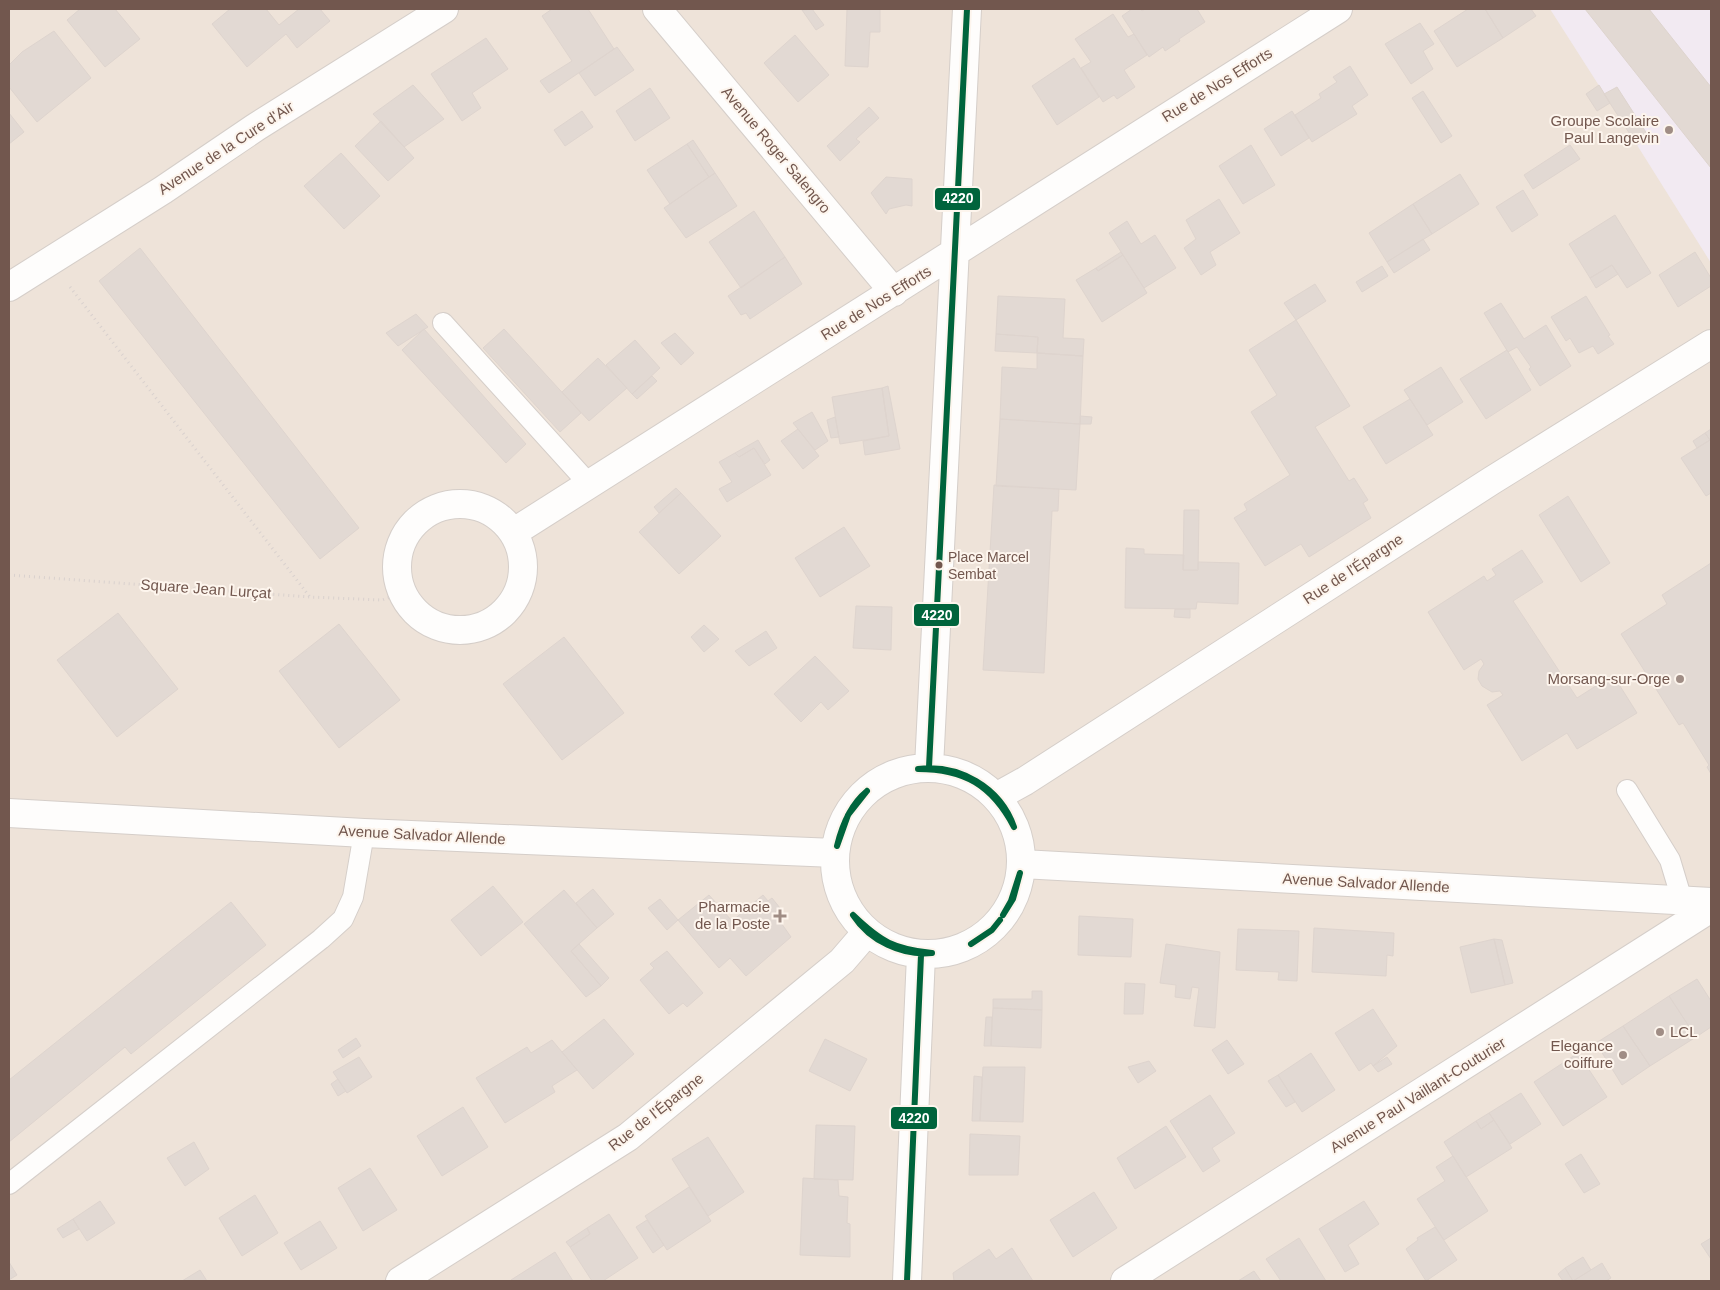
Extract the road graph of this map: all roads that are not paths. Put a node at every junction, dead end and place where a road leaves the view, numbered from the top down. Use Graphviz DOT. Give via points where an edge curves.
graph roads {
  1 [pos="444,9"];
  2 [pos="657,9"];
  3 [pos="967,9"];
  4 [pos="1338,9"];
  5 [pos="955,252"];
  6 [pos="9,287"];
  7 [pos="894,292"];
  8 [pos="443,323"];
  9 [pos="1711,344"];
  10 [pos="590,484"];
  11 [pos="514,532"];
  12 [pos="929,768"];
  13 [pos="1627,790"];
  14 [pos="996,796"];
  15 [pos="9,813"];
  16 [pos="364,833"];
  17 [pos="835,853"];
  18 [pos="1022,864"];
  19 [pos="1682,900"];
  20 [pos="1711,902"];
  21 [pos="1711,908"];
  22 [pos="867,932"];
  23 [pos="921,955"];
  24 [pos="9,1184"];
  25 [pos="400,1281"];
  26 [pos="907,1281"];
  27 [pos="1125,1281"];
  1 -- 6 [label="street, Avenue de la Cure d'Air"];
  2 -- 7 [label="street, Avenue Roger Salengro"];
  3 -- 5 [label="street"];
  4 -- 5 [label="street, Rue de Nos Efforts"];
  5 -- 7 [label="street, Rue de Nos Efforts"];
  5 -- 12 [label="street"];
  7 -- 10 [label="street, Rue de Nos Efforts"];
  8 -- 10 [label="lane"];
  9 -- 14 [label="street, Rue de l'Épargne" via="1491,481 1025,781"];
  10 -- 11 [label="street, Rue de Nos Efforts"];
  11 -- 11 [label="street" via="524,557 522,583 511,606 491,623 466,631 440,628 418,614 402,593 397,573 398,553 418,518 438,507 459,503 480,506 500,516"];
  12 -- 14 [label="street" via="954,771 977,781"];
  12 -- 17 [label="street" via="902,771 876,783 851,810 842,826"];
  13 -- 19 [label="lane" via="1670,860"];
  14 -- 18 [label="street" via="1011,817 1019,840"];
  15 -- 16 [label="street, Avenue Salvador Allende"];
  16 -- 17 [label="street, Avenue Salvador Allende"];
  16 -- 24 [label="lane" via="353,897 343,919"];
  17 -- 22 [label="street" via="837,882 848,910"];
  18 -- 19 [label="street, Avenue Salvador Allende"];
  18 -- 23 [label="street" via="1018,889 1007,912 991,931 970,945 946,953"];
  19 -- 20 [label="street, Avenue Salvador Allende"];
  21 -- 27 [label="street, Avenue Paul Vaillant-Couturier"];
  22 -- 23 [label="street" via="893,948"];
  22 -- 25 [label="street, Rue de l'Épargne" via="842,960 628,1137"];
  23 -- 26 [label="street"];
}
